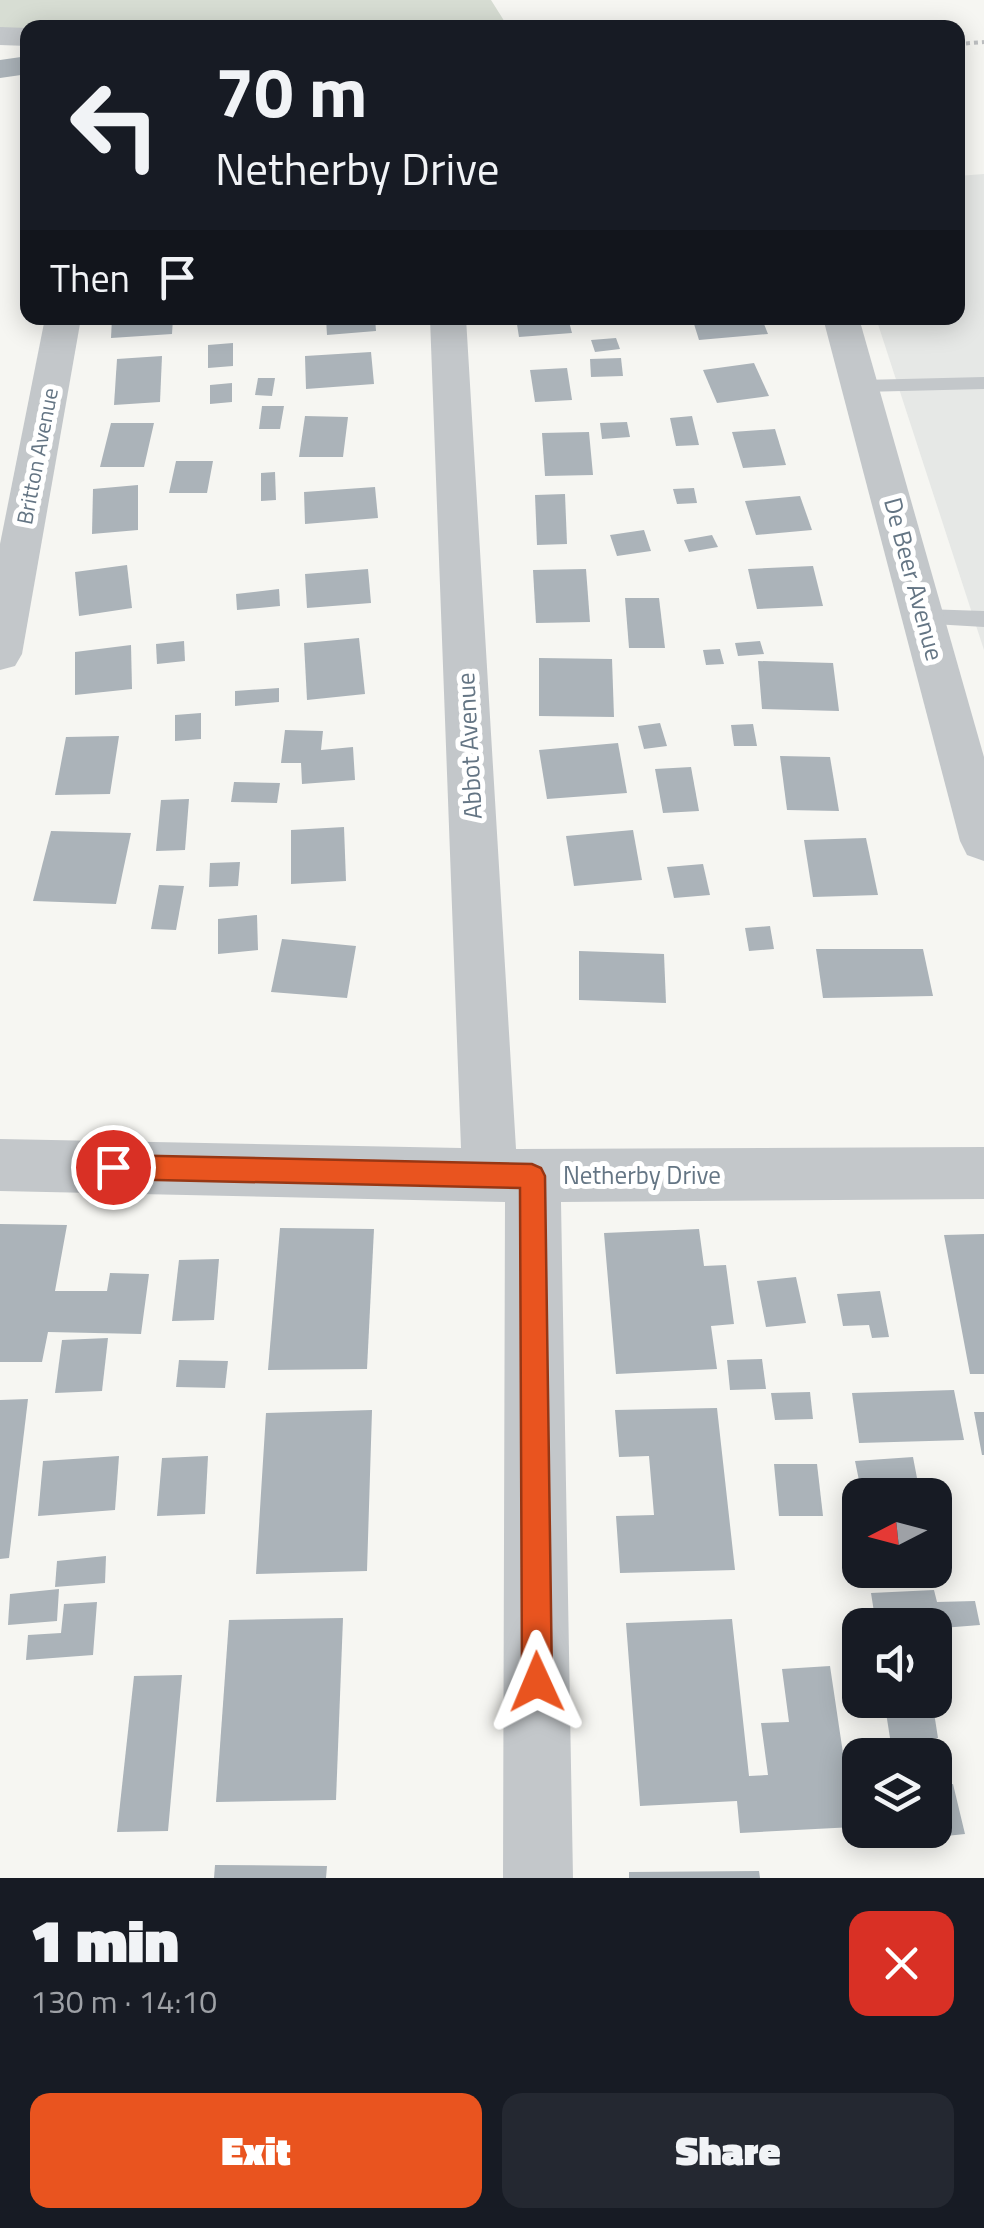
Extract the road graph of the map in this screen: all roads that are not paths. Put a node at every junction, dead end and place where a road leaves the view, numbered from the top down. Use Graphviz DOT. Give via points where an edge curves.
graph roads {
  1 [pos="62,325"];
  2 [pos="449,325"];
  3 [pos="843,325"];
  4 [pos="984,383"];
  5 [pos="862,386"];
  6 [pos="924,618"];
  7 [pos="984,619"];
  8 [pos="0,654"];
  9 [pos="984,841"];
  10 [pos="0,1165"];
  11 [pos="984,1173"];
  12 [pos="511,1175"];
  13 [pos="538,1878"];
  1 -- 8 [label="street, Britton Avenue"];
  2 -- 12 [label="street, Abbot Avenue"];
  3 -- 5 [label="street, De Beer Avenue"];
  4 -- 5 [label="lane"];
  5 -- 6 [label="street, De Beer Avenue"];
  6 -- 7 [label="lane"];
  6 -- 9 [label="street, De Beer Avenue"];
  10 -- 12 [label="street, Netherby Drive"];
  11 -- 12 [label="street, Netherby Drive"];
  12 -- 13 [label="street, Abbot Avenue"];
}
